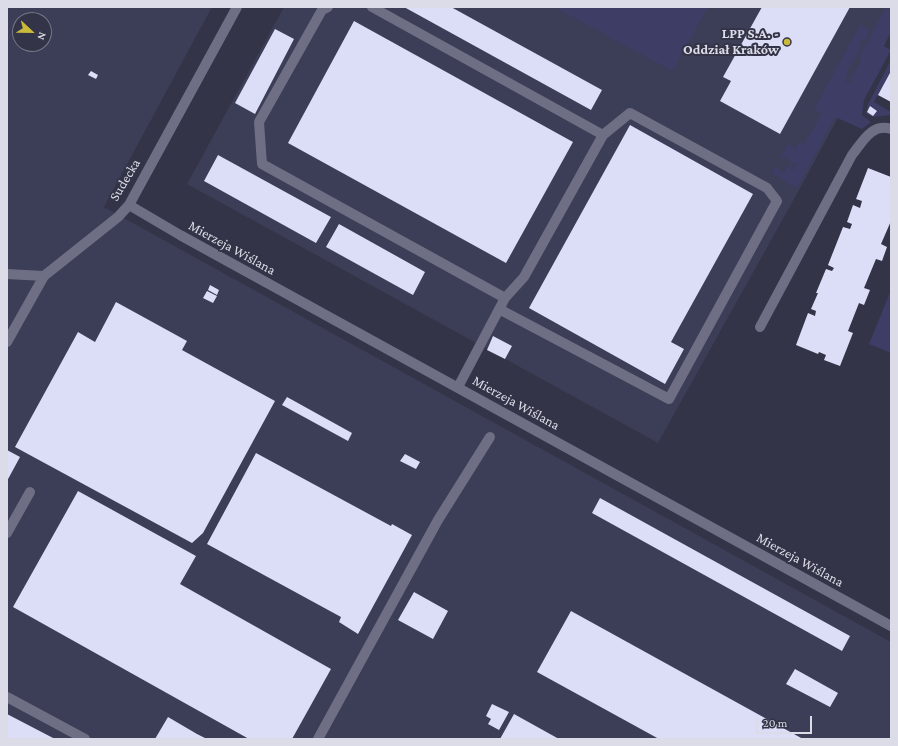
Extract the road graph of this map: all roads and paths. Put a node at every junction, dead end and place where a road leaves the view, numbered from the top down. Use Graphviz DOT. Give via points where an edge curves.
graph roads {
  1 [pos="237,7"];
  2 [pos="328,7"];
  3 [pos="372,7"];
  4 [pos="891,129"];
  5 [pos="603,135"];
  6 [pos="129,205"];
  7 [pos="7,274"];
  8 [pos="44,276"];
  9 [pos="505,298"];
  10 [pos="499,309"];
  11 [pos="760,327"];
  12 [pos="7,342"];
  13 [pos="458,387"];
  14 [pos="490,437"];
  15 [pos="30,492"];
  16 [pos="7,533"];
  17 [pos="891,626"];
  18 [pos="7,697"];
  19 [pos="85,739"];
  20 [pos="318,739"];
  1 -- 6 [label="street, Sudecka"];
  2 -- 9 [label="street" via="322,10 259,122 262,164"];
  3 -- 5 [label="street"];
  4 -- 11 [label="street" via="884,126 871,131 852,155"];
  5 -- 9 [label="street" via="524,277"];
  5 -- 10 [label="street" via="630,112 767,188 777,201 669,399"];
  6 -- 8 [label="street, Sudecka" via="118,217"];
  6 -- 13 [label="street, Mierzeja Wiślana"];
  7 -- 8 [label="street"];
  8 -- 12 [label="street, Sudecka"];
  9 -- 10 [label="street"];
  10 -- 13 [label="street"];
  13 -- 17 [label="street, Mierzeja Wiślana"];
  14 -- 20 [label="street" via="438,520"];
  15 -- 16 [label="street"];
  18 -- 19 [label="street"];
}
